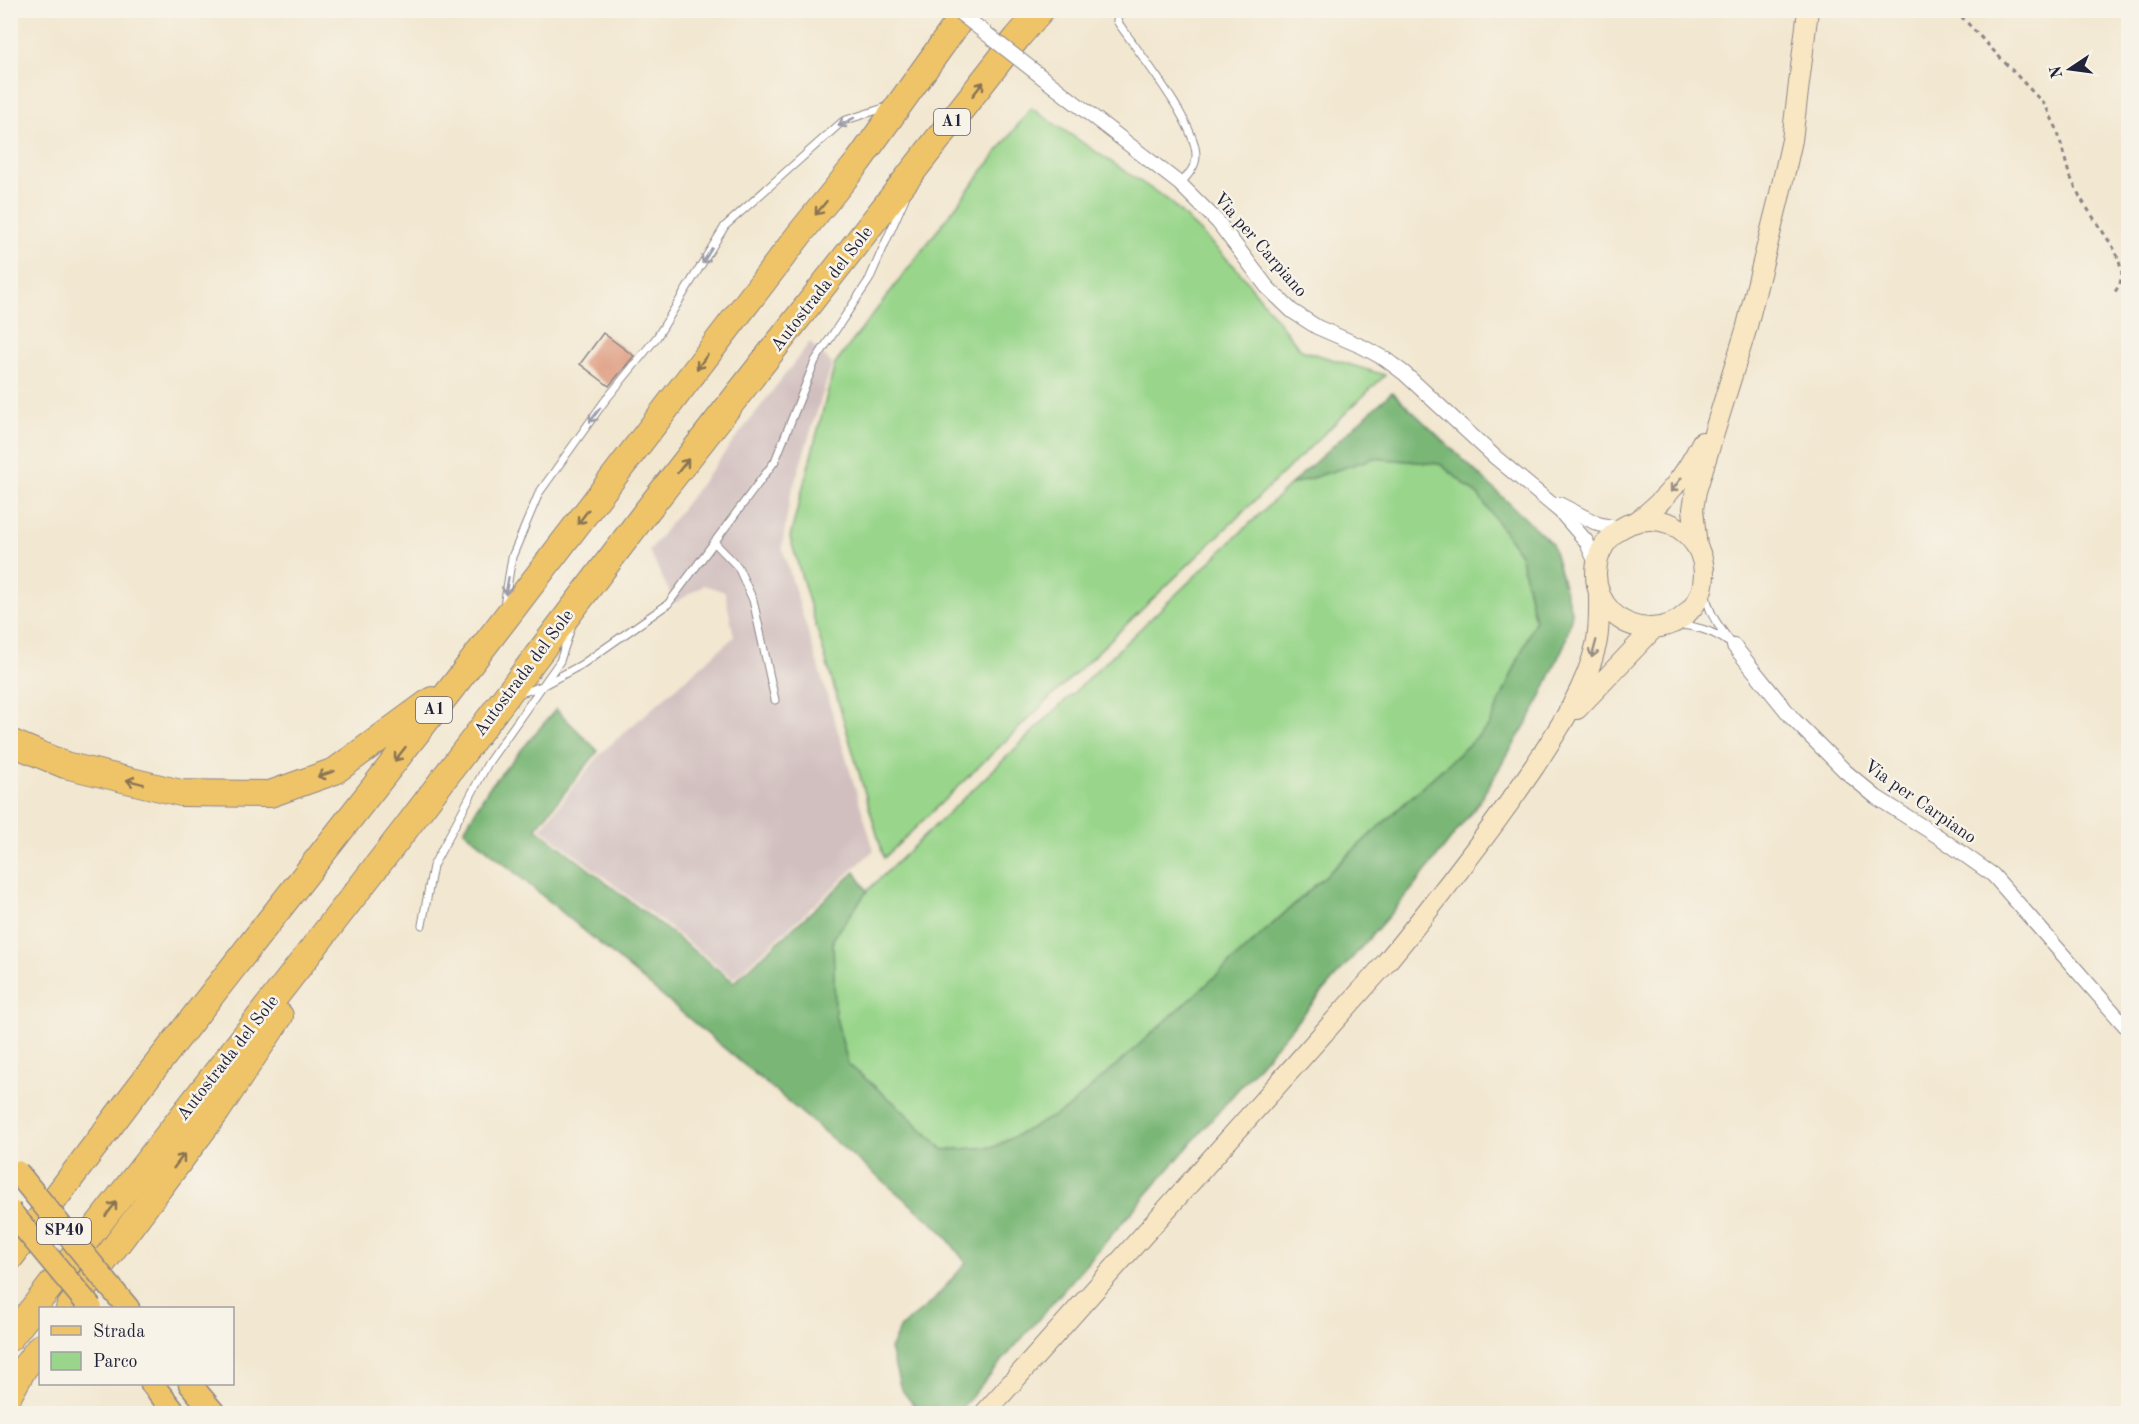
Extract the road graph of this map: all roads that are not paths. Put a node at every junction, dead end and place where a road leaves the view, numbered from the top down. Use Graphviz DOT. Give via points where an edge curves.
graph roads {
  1 [pos="956,10"];
  2 [pos="967,10"];
  3 [pos="1041,10"];
  4 [pos="1118,10"];
  5 [pos="1808,10"];
  6 [pos="901,103"];
  7 [pos="922,160"];
  8 [pos="1180,184"];
  9 [pos="1725,397"];
  10 [pos="1541,495"];
  11 [pos="1628,526"];
  12 [pos="714,542"];
  13 [pos="1704,552"];
  14 [pos="1597,565"];
  15 [pos="1709,582"];
  16 [pos="1599,591"];
  17 [pos="580,599"];
  18 [pos="501,624"];
  19 [pos="1663,626"];
  20 [pos="1734,646"];
  21 [pos="458,680"];
  22 [pos="542,686"];
  23 [pos="504,699"];
  24 [pos="775,700"];
  25 [pos="1559,729"];
  26 [pos="10,742"];
  27 [pos="404,831"];
  28 [pos="422,925"];
  29 [pos="2128,1029"];
  30 [pos="137,1090"];
  31 [pos="14,1168"];
  32 [pos="10,1211"];
  33 [pos="10,1242"];
  34 [pos="10,1258"];
  35 [pos="70,1307"];
  36 [pos="91,1307"];
  37 [pos="127,1307"];
  38 [pos="10,1338"];
  39 [pos="39,1348"];
  40 [pos="154,1385"];
  41 [pos="192,1385"];
  42 [pos="10,1393"];
  43 [pos="176,1413"];
  44 [pos="215,1413"];
  45 [pos="984,1413"];
  1 -- 8 [label="street, Via per Carpiano, bridge"];
  2 -- 6 [label="highway, A1"];
  7 -- 3 [label="highway, Autostrada del Sole / A1, one-way"];
  4 -- 8 [label="lane" via="1117,21 1181,114 1196,148 1196,159"];
  5 -- 9 [label="main road" via="1792,140 1746,330"];
  6 -- 18 [label="highway, A1, one-way"];
  6 -- 18 [label="lane, A1, one-way" via="843,121 726,226 657,337 538,493 512,557"];
  7 -- 12 [label="lane" via="869,280 815,361 775,461"];
  17 -- 7 [label="highway, Autostrada del Sole / A1, one-way"];
  8 -- 10 [label="street, Via per Carpiano" via="1218,222 1267,287 1292,311 1394,366"];
  9 -- 11 [label="main road, one-way" via="1679,481 1665,499"];
  9 -- 13 [label="main road" via="1693,509"];
  10 -- 11 [label="street, Via per Carpiano" via="1598,524"];
  10 -- 14 [label="street, Via per Carpiano" via="1579,531"];
  11 -- 13 [label="main road" via="1654,520 1671,524"];
  11 -- 14 [label="main road" via="1606,545"];
  12 -- 22 [label="lane" via="668,604"];
  12 -- 24 [label="lane" via="738,567 753,600"];
  13 -- 15 [label="main road"];
  14 -- 16 [label="main road"];
  15 -- 19 [label="main road" via="1687,614"];
  15 -- 20 [label="lane, Via per Carpiano" via="1707,606"];
  16 -- 19 [label="main road" via="1620,619 1636,627"];
  16 -- 25 [label="main road, one-way" via="1596,646"];
  17 -- 22 [label="lane" via="560,661"];
  17 -- 23 [label="highway, Autostrada del Sole / A1"];
  18 -- 21 [label="highway, A1"];
  19 -- 20 [label="lane, Via per Carpiano" via="1704,628"];
  19 -- 25 [label="main road"];
  20 -- 29 [label="street, Via per Carpiano" via="1793,718 1845,771 1876,797 1993,875"];
  21 -- 26 [label="highway, one-way" via="335,771 270,794 181,793 65,765"];
  21 -- 30 [label="highway, A1, one-way"];
  22 -- 23 [label="lane"];
  22 -- 28 [label="lane" via="489,763 433,866"];
  23 -- 27 [label="highway, Autostrada del Sole / A1"];
  25 -- 45 [label="main road" via="1516,794 1385,964"];
  35 -- 27 [label="highway, one-way" via="217,1111"];
  38 -- 27 [label="highway, Autostrada del Sole / A1, one-way"];
  30 -- 33 [label="highway"];
  30 -- 34 [label="highway, A1"];
  31 -- 37 [label="main road, SP40, bridge"];
  32 -- 36 [label="main road, SP40, bridge"];
  39 -- 42 [label="highway"];
  40 -- 43 [label="main road"];
  41 -- 44 [label="main road"];
}
